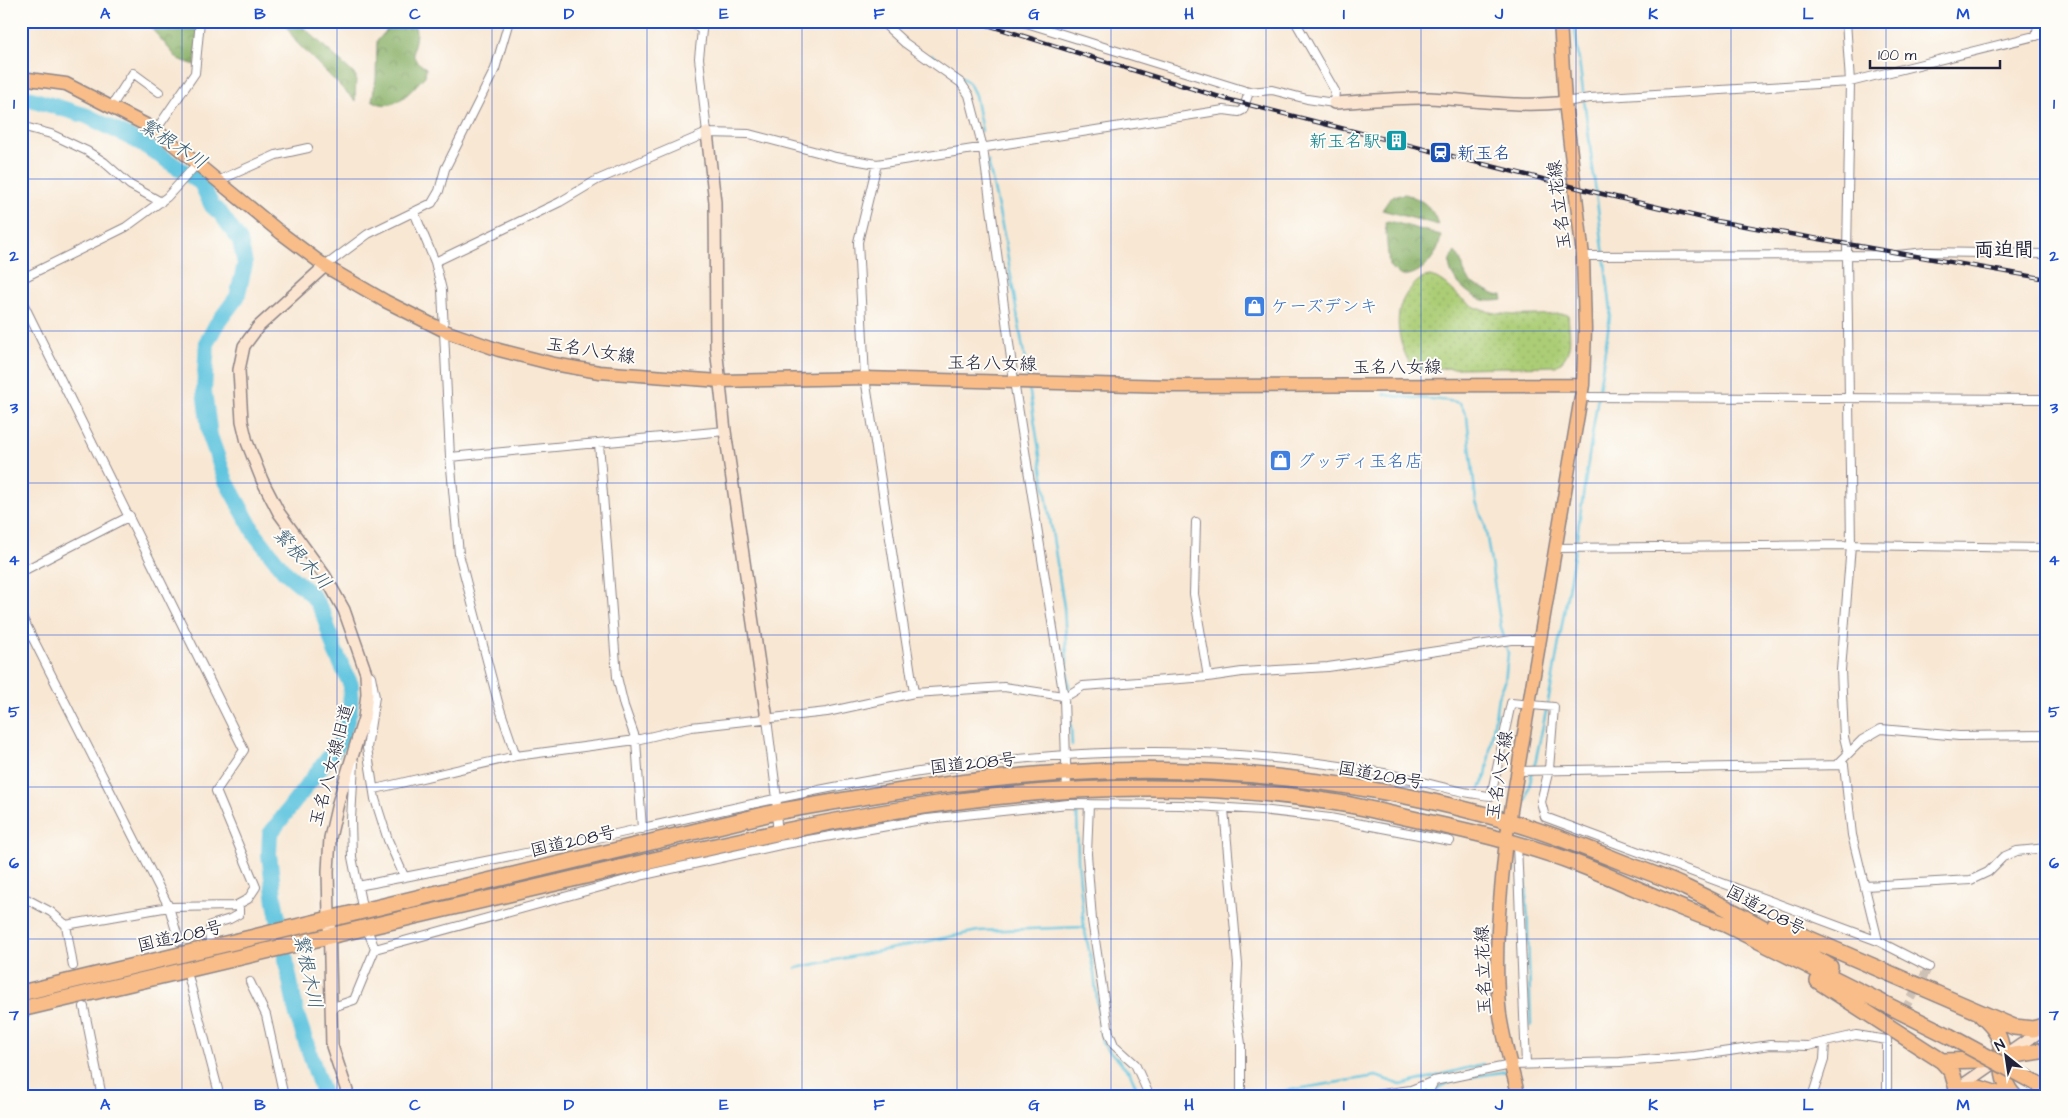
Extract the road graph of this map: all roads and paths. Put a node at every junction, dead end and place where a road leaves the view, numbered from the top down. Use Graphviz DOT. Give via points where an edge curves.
graph roads {
  1 [pos="200,21"];
  2 [pos="509,21"];
  3 [pos="691,21"];
  4 [pos="703,21"];
  5 [pos="882,21"];
  6 [pos="1020,21"];
  7 [pos="1295,21"];
  8 [pos="1560,21"];
  9 [pos="1846,21"];
  10 [pos="2039,21"];
  11 [pos="701,30"];
  12 [pos="2047,33"];
  13 [pos="2036,36"];
  14 [pos="21,78"];
  15 [pos="1850,82"];
  16 [pos="159,92"];
  17 [pos="1249,92"];
  18 [pos="1565,102"];
  19 [pos="1334,103"];
  20 [pos="111,107"];
  21 [pos="21,126"];
  22 [pos="156,130"];
  23 [pos="707,133"];
  24 [pos="308,148"];
  25 [pos="983,148"];
  26 [pos="877,164"];
  27 [pos="195,166"];
  28 [pos="220,180"];
  29 [pos="164,200"];
  30 [pos="414,212"];
  31 [pos="1847,254"];
  32 [pos="2047,254"];
  33 [pos="1583,256"];
  34 [pos="435,262"];
  35 [pos="325,266"];
  36 [pos="21,279"];
  37 [pos="21,299"];
  38 [pos="444,331"];
  39 [pos="865,378"];
  40 [pos="720,381"];
  41 [pos="1014,381"];
  42 [pos="1586,393"];
  43 [pos="1849,398"];
  44 [pos="2047,399"];
  45 [pos="725,431"];
  46 [pos="599,443"];
  47 [pos="450,457"];
  48 [pos="130,516"];
  49 [pos="1196,522"];
  50 [pos="1851,545"];
  51 [pos="1555,548"];
  52 [pos="2047,548"];
  53 [pos="21,572"];
  54 [pos="21,615"];
  55 [pos="1541,640"];
  56 [pos="366,673"];
  57 [pos="1208,677"];
  58 [pos="914,693"];
  59 [pos="1063,696"];
  60 [pos="1529,704"];
  61 [pos="767,719"];
  62 [pos="2047,736"];
  63 [pos="636,740"];
  64 [pos="355,750"];
  65 [pos="1848,753"];
  66 [pos="516,756"];
  67 [pos="1066,756"];
  68 [pos="1839,764"];
  69 [pos="1548,769"];
  70 [pos="1518,771"];
  71 [pos="1066,773"];
  72 [pos="375,790"];
  73 [pos="1067,796"];
  74 [pos="1089,804"];
  75 [pos="776,805"];
  76 [pos="1224,809"];
  77 [pos="1510,821"];
  78 [pos="642,828"];
  79 [pos="778,838"];
  80 [pos="1511,841"];
  81 [pos="1450,842"];
  82 [pos="2047,848"];
  83 [pos="404,876"];
  84 [pos="358,886"];
  85 [pos="1865,886"];
  86 [pos="1685,888"];
  87 [pos="21,896"];
  88 [pos="361,902"];
  89 [pos="236,906"];
  90 [pos="169,907"];
  91 [pos="1694,914"];
  92 [pos="330,919"];
  93 [pos="66,925"];
  94 [pos="369,934"];
  95 [pos="324,938"];
  96 [pos="179,941"];
  97 [pos="1878,941"];
  98 [pos="211,948"];
  99 [pos="375,949"];
  100 [pos="74,966"];
  101 [pos="1929,967"];
  102 [pos="189,979"];
  103 [pos="250,982"];
  104 [pos="21,993"];
  105 [pos="84,1007"];
  106 [pos="330,1008"];
  107 [pos="21,1009"];
  108 [pos="1977,1011"];
  109 [pos="1901,1012"];
  110 [pos="2047,1026"];
  111 [pos="1825,1042"];
  112 [pos="2047,1050"];
  113 [pos="2002,1057"];
  114 [pos="1942,1061"];
  115 [pos="1526,1064"];
  116 [pos="1510,1065"];
  117 [pos="1434,1082"];
  118 [pos="2047,1089"];
  119 [pos="1951,1093"];
  120 [pos="102,1097"];
  121 [pos="220,1097"];
  122 [pos="284,1097"];
  123 [pos="349,1097"];
  124 [pos="1150,1097"];
  125 [pos="1241,1097"];
  126 [pos="1359,1097"];
  127 [pos="1426,1097"];
  128 [pos="1519,1097"];
  129 [pos="1812,1097"];
  130 [pos="1887,1097"];
  131 [pos="2007,1097"];
  132 [pos="2015,1097"];
  1 -- 22 [label="street" via="195,73"];
  2 -- 30 [label="street" via="495,69 445,169 439,191 432,203"];
  3 -- 11 [label="street"];
  4 -- 11 [label="street"];
  5 -- 25 [label="street" via="905,43 961,83 969,95"];
  6 -- 17 [label="street"];
  7 -- 19 [label="street" via="1335,91"];
  8 -- 18 [label="main road, 玉名立花線"];
  9 -- 15 [label="street"];
  10 -- 13 [label="street"];
  11 -- 23 [label="street" via="699,58"];
  12 -- 13 [label="street"];
  13 -- 15 [label="street"];
  14 -- 20 [label="main road, 玉名八女線" via="66,84"];
  15 -- 18 [label="street"];
  15 -- 31 [label="street"];
  16 -- 20 [label="street" via="133,73"];
  17 -- 19 [label="street" via="1272,90"];
  17 -- 25 [label="street" via="1243,110 1239,112 1224,110"];
  18 -- 19 [label="street" via="1513,104 1429,98"];
  18 -- 33 [label="main road, 玉名立花線"];
  20 -- 22 [label="main road, 玉名八女線"];
  21 -- 29 [label="street" via="51,134 87,151 130,185"];
  22 -- 27 [label="main road, 玉名八女線"];
  23 -- 26 [label="street" via="749,134 836,157"];
  23 -- 34 [label="street" via="597,180 560,202"];
  23 -- 40 [label="street" via="715,202 716,347"];
  24 -- 28 [label="street" via="276,155"];
  25 -- 26 [label="street"];
  25 -- 41 [label="street"];
  26 -- 39 [label="street" via="858,242"];
  27 -- 28 [label="main road, 玉名八女線"];
  27 -- 29 [label="street"];
  28 -- 35 [label="main road, 玉名八女線"];
  29 -- 36 [label="street" via="126,227"];
  30 -- 34 [label="street"];
  30 -- 35 [label="street" via="368,234"];
  31 -- 32 [label="street"];
  31 -- 33 [label="street"];
  31 -- 43 [label="street"];
  33 -- 42 [label="main road, 玉名立花線"];
  34 -- 38 [label="street" via="442,290"];
  35 -- 38 [label="main road, 玉名八女線" via="385,302"];
  35 -- 56 [label="street, 玉名八女線旧道" via="258,327 244,346 239,370 242,421 247,442 279,513 325,576 344,610"];
  37 -- 48 [label="street"];
  38 -- 40 [label="main road, 玉名八女線" via="499,350 599,372"];
  38 -- 47 [label="street"];
  39 -- 40 [label="main road, 玉名八女線"];
  39 -- 41 [label="main road, 玉名八女線"];
  39 -- 58 [label="street"];
  40 -- 45 [label="street"];
  41 -- 42 [label="main road, 玉名八女線"];
  41 -- 59 [label="street"];
  42 -- 43 [label="street" via="1606,397"];
  42 -- 51 [label="main road, 玉名八女線"];
  43 -- 44 [label="street"];
  43 -- 50 [label="street"];
  45 -- 46 [label="street"];
  45 -- 61 [label="street"];
  46 -- 47 [label="street"];
  46 -- 63 [label="street" via="617,678"];
  47 -- 66 [label="street" via="459,554 499,706"];
  48 -- 53 [label="street"];
  48 -- 89 [label="street" via="244,750 216,791 256,887 248,899"];
  49 -- 57 [label="street" via="1194,594"];
  50 -- 51 [label="street"];
  50 -- 52 [label="street"];
  50 -- 65 [label="street" via="1841,670 1844,737"];
  51 -- 55 [label="main road, 玉名八女線"];
  54 -- 90 [label="street"];
  55 -- 57 [label="street" via="1512,640 1328,667"];
  55 -- 60 [label="main road, 玉名八女線"];
  56 -- 64 [label="street, 玉名八女線旧道" via="364,718"];
  56 -- 72 [label="street" via="371,676 375,697 367,748"];
  57 -- 59 [label="street" via="1083,686"];
  58 -- 59 [label="street" via="1004,687"];
  58 -- 61 [label="street" via="827,712"];
  59 -- 67 [label="street"];
  60 -- 67 [label="street" via="1511,703 1492,796 1465,794 1388,774 1262,756 1154,752"];
  60 -- 69 [label="street" via="1554,707"];
  60 -- 70 [label="main road, 玉名八女線"];
  61 -- 63 [label="street" via="691,727"];
  61 -- 75 [label="street"];
  62 -- 65 [label="street" via="1959,736 1881,729"];
  63 -- 66 [label="street"];
  63 -- 78 [label="street"];
  64 -- 84 [label="street" via="351,820 352,857"];
  64 -- 92 [label="street, 玉名八女線旧道" via="330,838"];
  65 -- 68 [label="street"];
  66 -- 72 [label="street"];
  67 -- 71 [label="street"];
  67 -- 75 [label="street" via="943,767"];
  68 -- 69 [label="street"];
  68 -- 85 [label="street" via="1844,765 1852,835"];
  69 -- 70 [label="street"];
  69 -- 97 [label="street" via="1541,802 1545,817"];
  70 -- 77 [label="main road, 玉名八女線"];
  71 -- 73 [label="street"];
  71 -- 75 [label="highway, 国道208号"];
  71 -- 77 [label="highway, 国道208号" via="1166,771 1268,776 1384,792"];
  72 -- 83 [label="street" via="388,840"];
  73 -- 74 [label="street"];
  73 -- 79 [label="highway, 国道208号" via="972,797"];
  73 -- 80 [label="highway, 国道208号" via="1166,787 1268,794 1334,802"];
  74 -- 76 [label="street"];
  74 -- 124 [label="street" via="1087,854 1092,920 1109,1033 1114,1045 1136,1064"];
  75 -- 78 [label="street"];
  75 -- 79 [label="street"];
  75 -- 92 [label="highway, 国道208号"];
  76 -- 81 [label="street" via="1330,818"];
  76 -- 125 [label="street" via="1238,965 1236,1010 1241,1044"];
  77 -- 80 [label="main road, 玉名八女線"];
  77 -- 86 [label="highway, 国道208号" via="1583,846"];
  78 -- 83 [label="street"];
  79 -- 95 [label="highway, 国道208号"];
  79 -- 99 [label="street"];
  80 -- 91 [label="highway, 国道208号" via="1582,866"];
  80 -- 115 [label="street"];
  80 -- 116 [label="main road, 玉名立花線" via="1497,960 1500,1015"];
  82 -- 85 [label="street" via="2017,851 1971,880"];
  83 -- 84 [label="street"];
  84 -- 88 [label="street"];
  85 -- 97 [label="street"];
  86 -- 108 [label="highway" via="1718,898"];
  86 -- 109 [label="highway, 国道208号" via="1785,939"];
  87 -- 93 [label="street" via="51,912"];
  89 -- 90 [label="street"];
  89 -- 98 [label="street" via="239,914 211,925 208,933"];
  90 -- 93 [label="street"];
  90 -- 96 [label="street"];
  91 -- 109 [label="highway, 国道208号" via="1725,924"];
  91 -- 114 [label="highway" via="1828,987"];
  92 -- 95 [label="street, 玉名八女線旧道"];
  92 -- 98 [label="highway, 国道208号"];
  93 -- 100 [label="street"];
  94 -- 99 [label="street"];
  95 -- 106 [label="street, 玉名八女線旧道"];
  95 -- 107 [label="highway, 国道208号"];
  97 -- 101 [label="street"];
  98 -- 104 [label="highway, 国道208号"];
  99 -- 106 [label="street" via="354,1000"];
  102 -- 121 [label="street"];
  103 -- 122 [label="street" via="266,1015"];
  105 -- 120 [label="street"];
  106 -- 123 [label="street, 玉名八女線旧道" via="332,1046"];
  108 -- 110 [label="highway" via="2014,1027 2033,1030"];
  108 -- 113 [label="highway" via="1994,1027"];
  109 -- 118 [label="highway, 国道208号, bridge"];
  110 -- 113 [label="street"];
  111 -- 115 [label="street" via="1620,1062"];
  111 -- 129 [label="street" via="1824,1060"];
  111 -- 130 [label="street" via="1856,1035 1887,1040"];
  112 -- 113 [label="highway"];
  113 -- 114 [label="highway"];
  113 -- 119 [label="street"];
  113 -- 132 [label="highway" via="2005,1082"];
  114 -- 119 [label="highway" via="1952,1072"];
  115 -- 116 [label="street"];
  116 -- 117 [label="street"];
  116 -- 128 [label="main road, 玉名立花線"];
  117 -- 126 [label="street" via="1411,1090"];
  117 -- 127 [label="street"];
  119 -- 131 [label="highway" via="1979,1088"];
}
